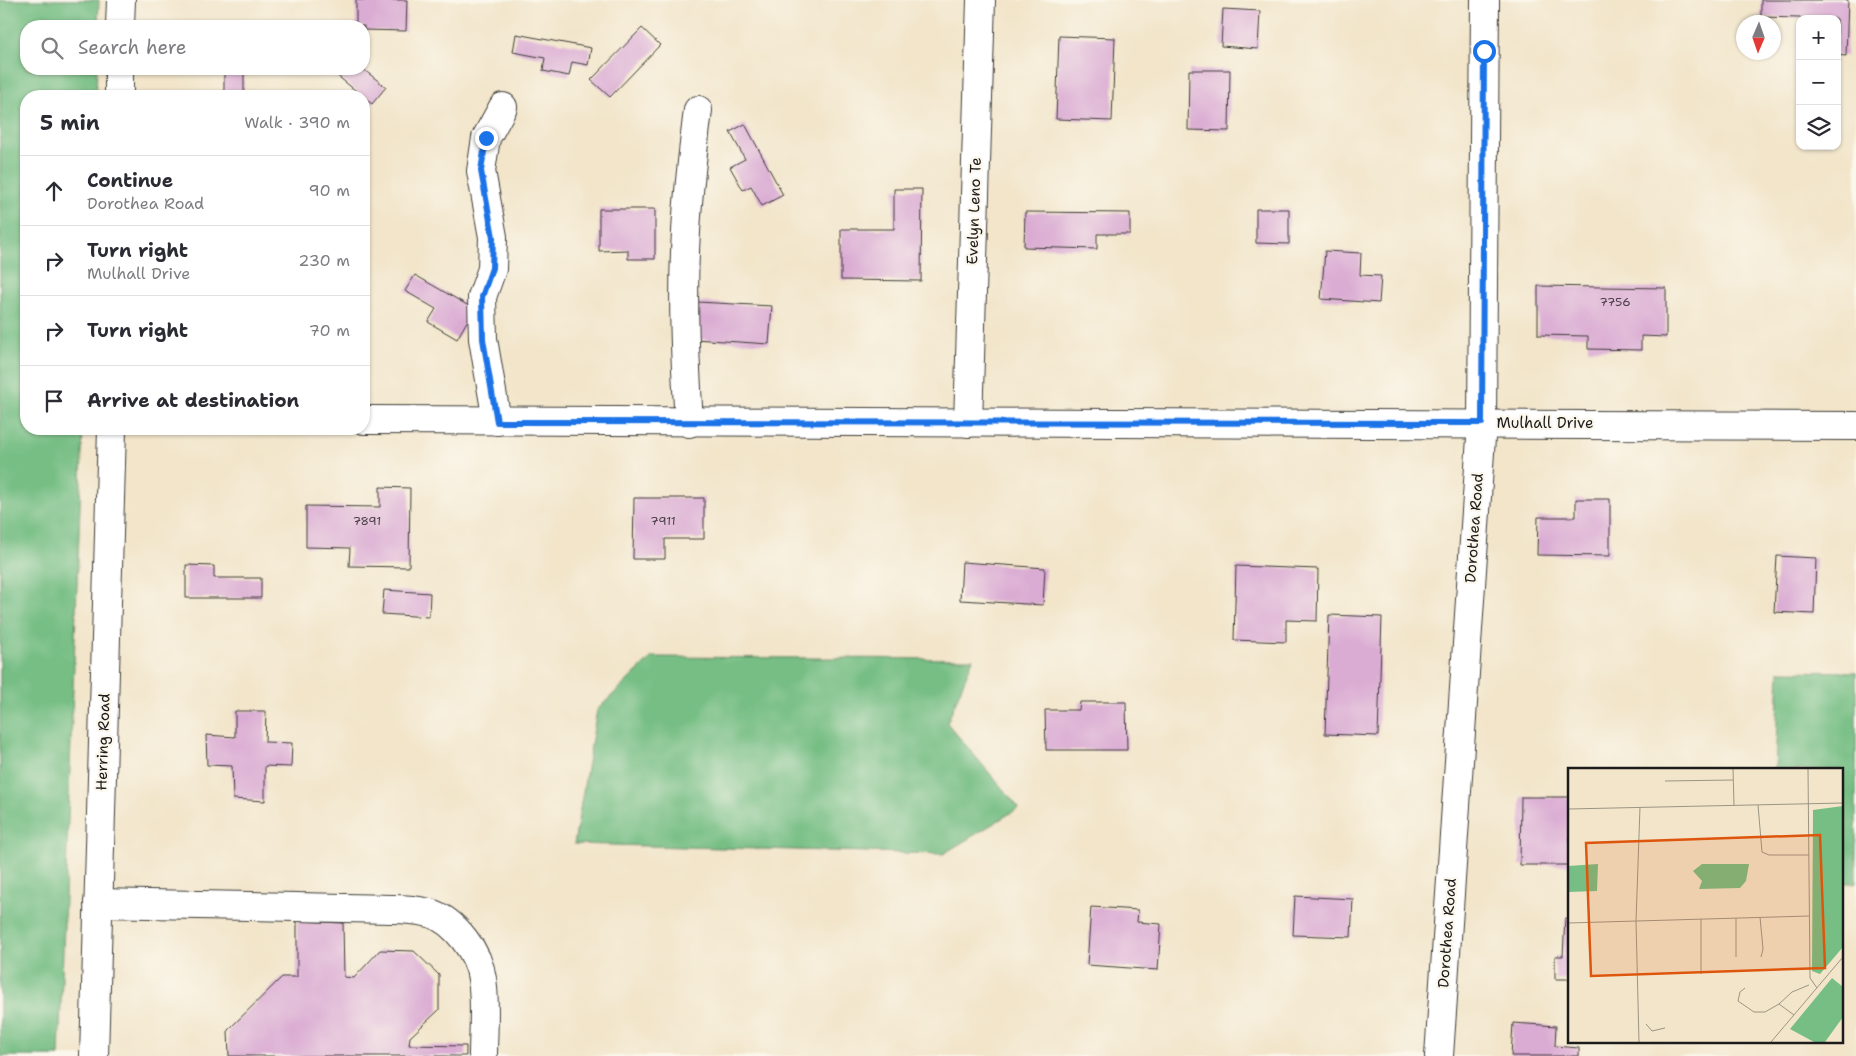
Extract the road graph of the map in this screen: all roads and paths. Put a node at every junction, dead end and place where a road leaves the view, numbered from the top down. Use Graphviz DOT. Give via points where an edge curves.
graph roads {
  1 [pos="121,0"];
  2 [pos="981,0"];
  3 [pos="1485,0"];
  4 [pos="120,20"];
  5 [pos="119,75"];
  6 [pos="119,90"];
  7 [pos="503,106"];
  8 [pos="698,110"];
  9 [pos="370,420"];
  10 [pos="497,422"];
  11 [pos="690,423"];
  12 [pos="968,423"];
  13 [pos="1482,423"];
  14 [pos="1856,426"];
  15 [pos="112,435"];
  16 [pos="98,903"];
  17 [pos="94,1056"];
  18 [pos="483,1056"];
  19 [pos="1439,1056"];
  1 -- 4 [label="street"];
  2 -- 12 [label="street, Evelyn Leno Te"];
  3 -- 13 [label="street, Dorothea Road"];
  5 -- 6 [label="street"];
  7 -- 10 [label="street" via="486,138 481,171 493,237 492,268 482,297 483,339"];
  8 -- 11 [label="street" via="684,271 685,360"];
  9 -- 10 [label="street, Mulhall Drive"];
  10 -- 11 [label="street, Mulhall Drive"];
  11 -- 12 [label="street, Mulhall Drive"];
  12 -- 13 [label="street, Mulhall Drive"];
  13 -- 14 [label="street, Mulhall Drive"];
  13 -- 19 [label="street, Dorothea Road"];
  15 -- 16 [label="street, Herring Road"];
  16 -- 17 [label="street, Herring Road"];
  16 -- 18 [label="street" via="392,909 432,914 450,926 475,956 482,978"];
}
